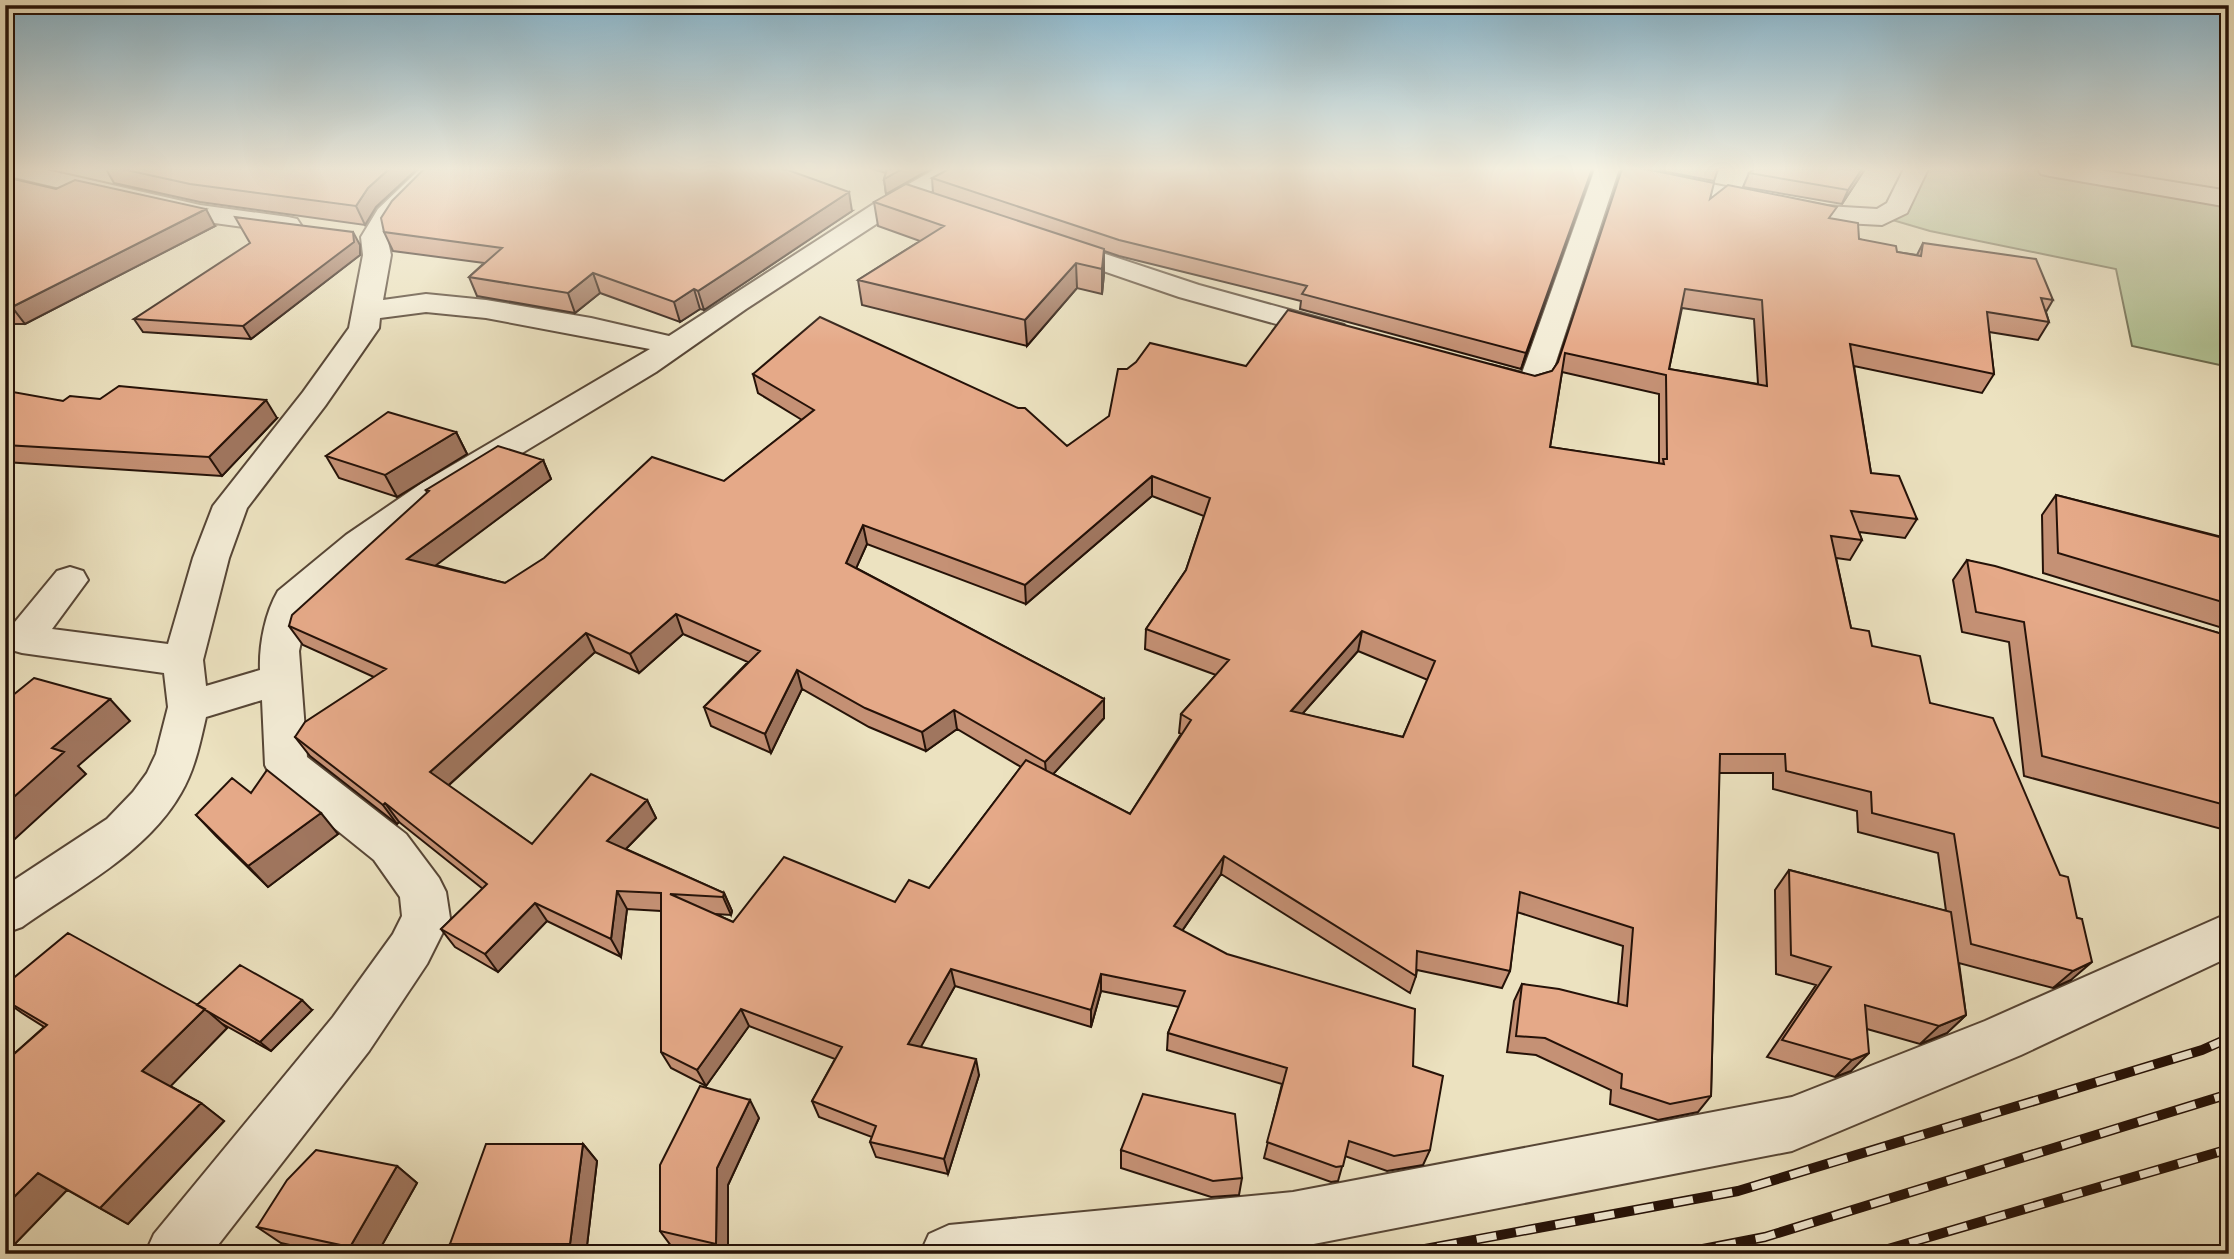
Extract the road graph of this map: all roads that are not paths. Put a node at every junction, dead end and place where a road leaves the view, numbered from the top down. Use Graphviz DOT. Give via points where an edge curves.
graph roads {
  1 [pos="369,228"];
  2 [pos="844,228"];
  3 [pos="1588,228"];
  4 [pos="1034,239"];
  5 [pos="372,311"];
  6 [pos="1363,339"];
  7 [pos="675,346"];
  8 [pos="1470,368"];
  9 [pos="70,580"];
  10 [pos="183,662"];
  11 [pos="270,682"];
  12 [pos="199,704"];
  13 [pos="5,912"];
  14 [pos="2229,934"];
  15 [pos="174,1254"];
  16 [pos="949,1254"];
  1 -- 5 [label="street" via="360,235 377,255"];
  2 -- 7 [label="street"];
  3 -- 8 [label="street" via="1535,380 1524,383"];
  4 -- 6 [label="street" via="1189,291"];
  5 -- 7 [label="street" via="426,303 486,309"];
  5 -- 10 [label="street" via="314,399 230,506"];
  7 -- 11 [label="street" via="434,491 359,543 292,600"];
  9 -- 10 [label="street" via="22,639"];
  10 -- 12 [label="street"];
  11 -- 12 [label="street"];
  11 -- 15 [label="street" via="286,765 390,847 423,892 426,918 351,1034"];
  12 -- 13 [label="street" via="149,805 122,832"];
  14 -- 16 [label="street" via="2003,1038 1792,1124 1293,1220"];
}
